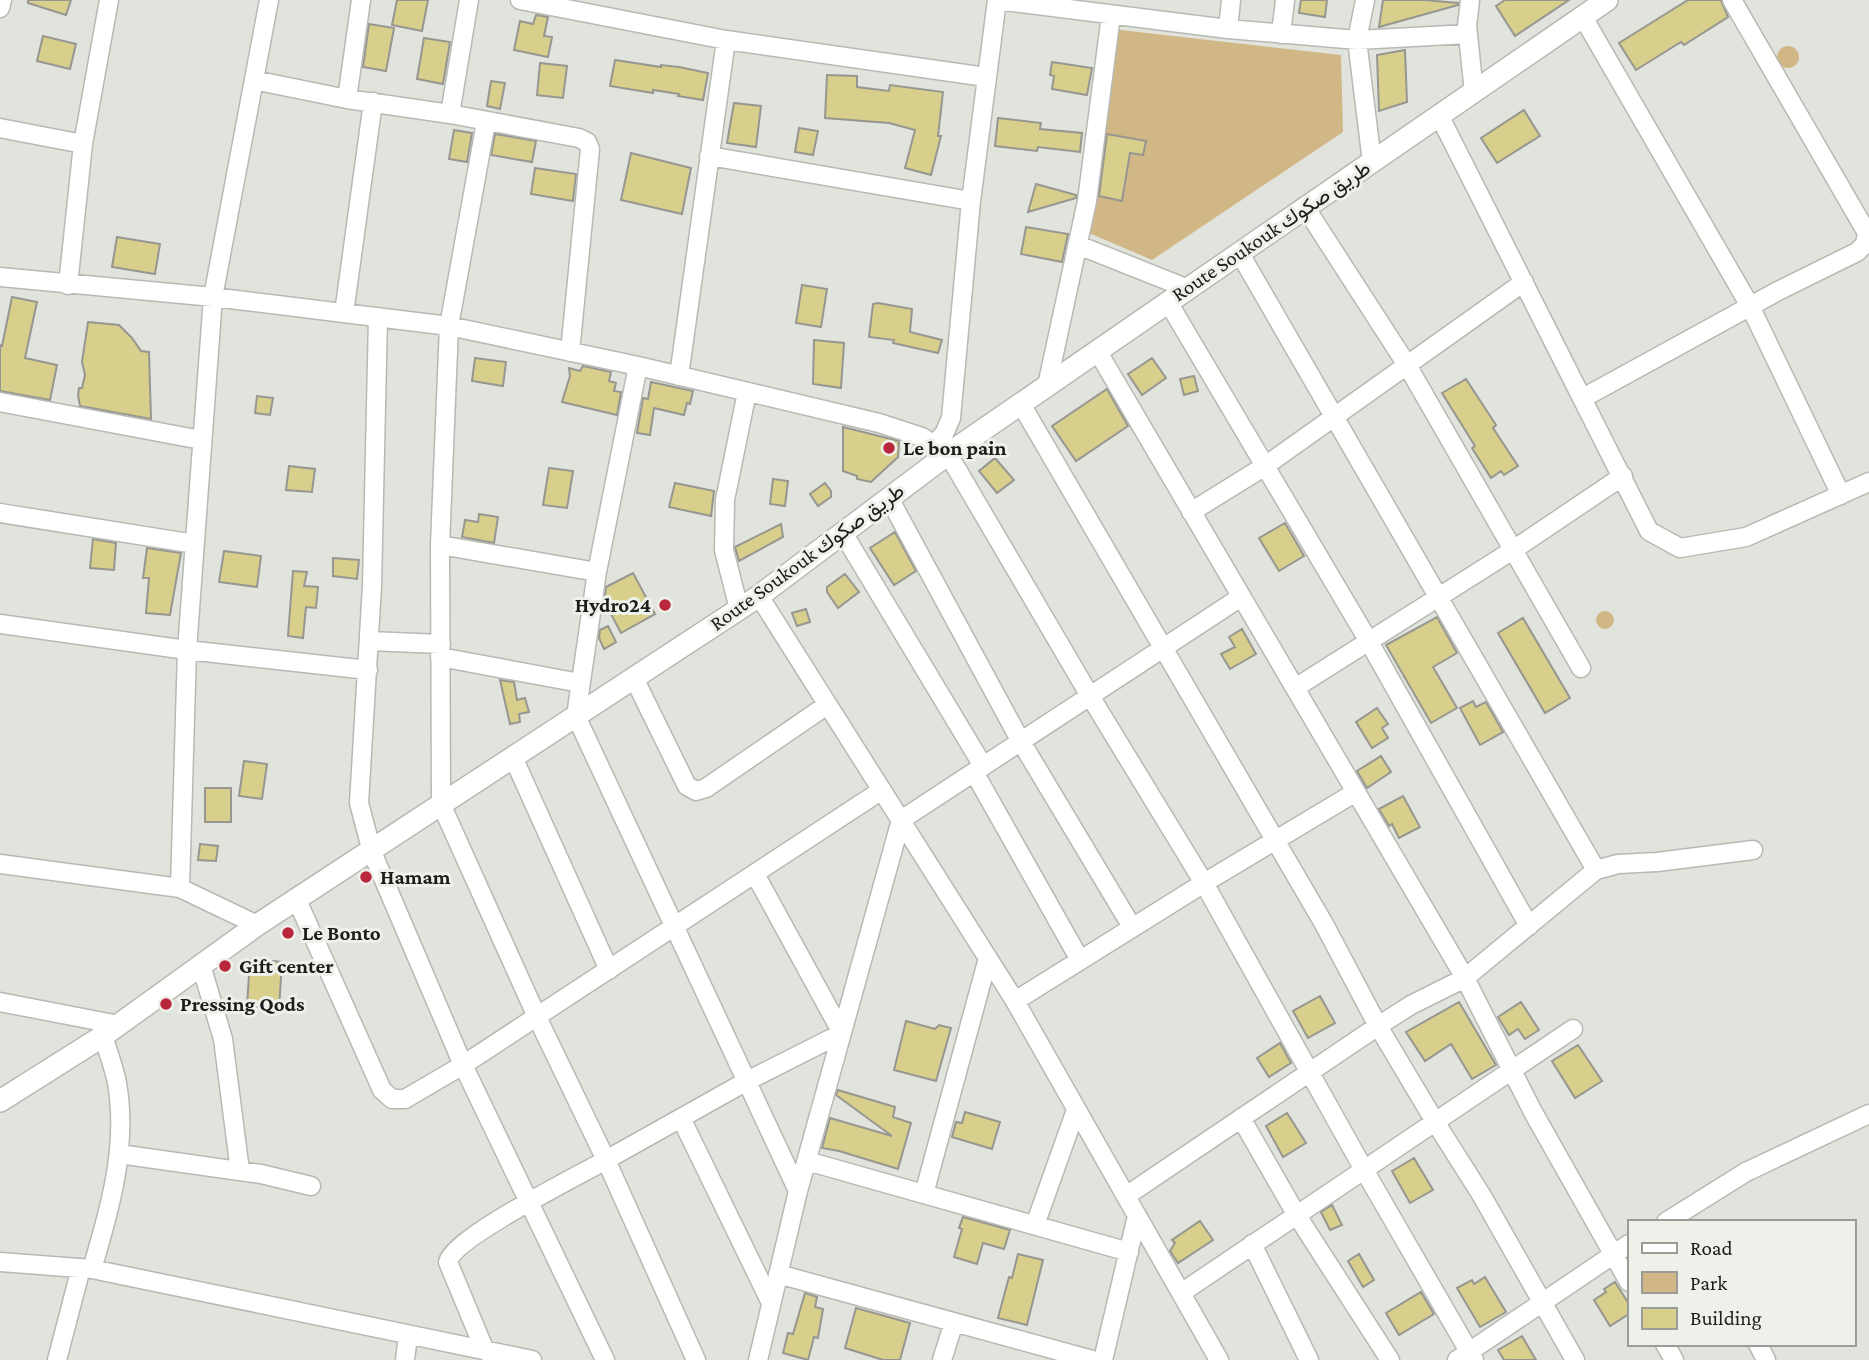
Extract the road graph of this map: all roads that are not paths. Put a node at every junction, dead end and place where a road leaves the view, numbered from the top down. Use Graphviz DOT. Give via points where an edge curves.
graph roads {
  1 [pos="2,0"];
  2 [pos="109,0"];
  3 [pos="269,0"];
  4 [pos="361,0"];
  5 [pos="469,0"];
  6 [pos="520,0"];
  7 [pos="997,0"];
  8 [pos="1156,0"];
  9 [pos="1231,0"];
  10 [pos="1285,0"];
  11 [pos="1364,0"];
  12 [pos="1470,0"];
  13 [pos="1607,0"];
  14 [pos="1732,0"];
  15 [pos="1077,5"];
  16 [pos="0,8"];
  17 [pos="1111,15"];
  18 [pos="1583,17"];
  19 [pos="1154,19"];
  20 [pos="1228,29"];
  21 [pos="1281,34"];
  22 [pos="1468,34"];
  23 [pos="726,40"];
  24 [pos="1357,40"];
  25 [pos="986,77"];
  26 [pos="254,79"];
  27 [pos="1474,92"];
  28 [pos="347,99"];
  29 [pos="373,102"];
  30 [pos="450,114"];
  31 [pos="1439,116"];
  32 [pos="486,122"];
  33 [pos="0,128"];
  34 [pos="83,144"];
  35 [pos="709,156"];
  36 [pos="1372,162"];
  37 [pos="971,201"];
  38 [pos="1305,207"];
  39 [pos="1078,245"];
  40 [pos="1239,252"];
  41 [pos="0,277"];
  42 [pos="1524,282"];
  43 [pos="68,285"];
  44 [pos="1186,288"];
  45 [pos="212,298"];
  46 [pos="1168,302"];
  47 [pos="1750,306"];
  48 [pos="344,313"];
  49 [pos="378,317"];
  50 [pos="449,326"];
  51 [pos="570,352"];
  52 [pos="1098,352"];
  53 [pos="1407,365"];
  54 [pos="638,366"];
  55 [pos="679,376"];
  56 [pos="1047,386"];
  57 [pos="747,392"];
  58 [pos="1583,398"];
  59 [pos="0,401"];
  60 [pos="1021,404"];
  61 [pos="1335,416"];
  62 [pos="201,440"];
  63 [pos="941,449"];
  64 [pos="1265,466"];
  65 [pos="1623,477"];
  66 [pos="1869,482"];
  67 [pos="1841,495"];
  68 [pos="889,498"];
  69 [pos="1191,512"];
  70 [pos="0,513"];
  71 [pos="843,533"];
  72 [pos="195,544"];
  73 [pos="440,545"];
  74 [pos="1513,550"];
  75 [pos="597,572"];
  76 [pos="758,596"];
  77 [pos="1241,597"];
  78 [pos="1440,597"];
  79 [pos="739,608"];
  80 [pos="0,624"];
  81 [pos="369,640"];
  82 [pos="1368,640"];
  83 [pos="1163,649"];
  84 [pos="187,650"];
  85 [pos="440,651"];
  86 [pos="1581,668"];
  87 [pos="368,670"];
  88 [pos="634,678"];
  89 [pos="580,683"];
  90 [pos="1295,688"];
  91 [pos="1090,696"];
  92 [pos="827,705"];
  93 [pos="576,716"];
  94 [pos="1020,740"];
  95 [pos="513,757"];
  96 [pos="979,769"];
  97 [pos="882,790"];
  98 [pos="1356,792"];
  99 [pos="441,804"];
  100 [pos="901,820"];
  101 [pos="1274,841"];
  102 [pos="1753,850"];
  103 [pos="372,852"];
  104 [pos="0,864"];
  105 [pos="1596,870"];
  106 [pos="755,874"];
  107 [pos="1204,883"];
  108 [pos="180,888"];
  109 [pos="297,900"];
  110 [pos="257,925"];
  111 [pos="1528,926"];
  112 [pos="1132,927"];
  113 [pos="675,928"];
  114 [pos="988,958"];
  115 [pos="1080,960"];
  116 [pos="201,965"];
  117 [pos="609,970"];
  118 [pos="1465,978"];
  119 [pos="1015,1001"];
  120 [pos="0,1002"];
  121 [pos="537,1017"];
  122 [pos="1378,1026"];
  123 [pos="1573,1029"];
  124 [pos="111,1031"];
  125 [pos="842,1033"];
  126 [pos="463,1065"];
  127 [pos="1511,1068"];
  128 [pos="1311,1072"];
  129 [pos="747,1081"];
  130 [pos="0,1101"];
  131 [pos="1076,1110"];
  132 [pos="1869,1114"];
  133 [pos="681,1118"];
  134 [pos="1241,1118"];
  135 [pos="1434,1120"];
  136 [pos="119,1154"];
  137 [pos="606,1160"];
  138 [pos="807,1161"];
  139 [pos="1363,1168"];
  140 [pos="240,1171"];
  141 [pos="311,1186"];
  142 [pos="798,1191"];
  143 [pos="924,1194"];
  144 [pos="1126,1196"];
  145 [pos="528,1202"];
  146 [pos="1296,1214"];
  147 [pos="1691,1215"];
  148 [pos="1138,1216"];
  149 [pos="1673,1220"];
  150 [pos="1035,1225"];
  151 [pos="1252,1244"];
  152 [pos="1628,1245"];
  153 [pos="1129,1252"];
  154 [pos="1613,1254"];
  155 [pos="0,1262"];
  156 [pos="87,1268"];
  157 [pos="778,1274"];
  158 [pos="1628,1280"];
  159 [pos="1181,1293"];
  160 [pos="1542,1302"];
  161 [pos="771,1303"];
  162 [pos="954,1322"];
  163 [pos="408,1336"];
  164 [pos="485,1351"];
  165 [pos="1467,1357"];
  166 [pos="57,1360"];
  167 [pos="405,1360"];
  168 [pos="532,1360"];
  169 [pos="606,1360"];
  170 [pos="696,1360"];
  171 [pos="758,1360"];
  172 [pos="942,1360"];
  173 [pos="1092,1360"];
  174 [pos="1102,1360"];
  175 [pos="1219,1360"];
  176 [pos="1309,1360"];
  177 [pos="1390,1360"];
  178 [pos="1575,1360"];
  1 -- 16 [label="street"];
  2 -- 34 [label="street"];
  3 -- 26 [label="street"];
  4 -- 28 [label="street"];
  5 -- 30 [label="street"];
  6 -- 23 [label="street"];
  7 -- 15 [label="street"];
  7 -- 25 [label="street"];
  8 -- 19 [label="street"];
  9 -- 20 [label="street"];
  10 -- 21 [label="street"];
  11 -- 24 [label="street"];
  12 -- 22 [label="street"];
  13 -- 18 [label="street, Route Soukouk طريق صكوك"];
  14 -- 47 [label="street" via="1867,233 1857,252"];
  15 -- 17 [label="street"];
  17 -- 19 [label="street"];
  17 -- 39 [label="street"];
  18 -- 27 [label="street, Route Soukouk طريق صكوك"];
  18 -- 47 [label="street"];
  19 -- 20 [label="street"];
  20 -- 21 [label="street"];
  21 -- 24 [label="street"];
  22 -- 24 [label="street"];
  22 -- 27 [label="street"];
  23 -- 25 [label="street"];
  23 -- 35 [label="street"];
  24 -- 36 [label="street"];
  25 -- 37 [label="street"];
  26 -- 28 [label="street"];
  26 -- 45 [label="street"];
  27 -- 31 [label="street, Route Soukouk طريق صكوك"];
  28 -- 29 [label="street"];
  29 -- 30 [label="street"];
  29 -- 48 [label="street"];
  30 -- 32 [label="street"];
  31 -- 36 [label="street, Route Soukouk طريق صكوك"];
  31 -- 42 [label="street"];
  32 -- 50 [label="street"];
  32 -- 51 [label="street" via="579,138 590,149"];
  33 -- 34 [label="street"];
  34 -- 43 [label="street"];
  35 -- 37 [label="street"];
  35 -- 55 [label="street"];
  36 -- 38 [label="street, Route Soukouk طريق صكوك"];
  37 -- 63 [label="street" via="951,418"];
  38 -- 40 [label="street, Route Soukouk طريق صكوك"];
  38 -- 53 [label="street"];
  39 -- 44 [label="street"];
  39 -- 56 [label="street"];
  40 -- 44 [label="street, Route Soukouk طريق صكوك"];
  40 -- 61 [label="street"];
  41 -- 43 [label="street"];
  42 -- 53 [label="street"];
  42 -- 58 [label="street"];
  43 -- 45 [label="street"];
  44 -- 46 [label="street, Route Soukouk طريق صكوك"];
  45 -- 48 [label="street"];
  45 -- 62 [label="street"];
  46 -- 52 [label="street, Route Soukouk طريق صكوك"];
  46 -- 64 [label="street"];
  47 -- 58 [label="street"];
  47 -- 67 [label="street"];
  48 -- 49 [label="street"];
  49 -- 50 [label="street"];
  49 -- 81 [label="street"];
  50 -- 51 [label="street"];
  50 -- 73 [label="street"];
  51 -- 54 [label="street"];
  52 -- 56 [label="street, Route Soukouk طريق صكوك"];
  52 -- 69 [label="street"];
  53 -- 61 [label="street"];
  53 -- 74 [label="street"];
  54 -- 55 [label="street"];
  54 -- 75 [label="street"];
  55 -- 57 [label="street"];
  56 -- 60 [label="street, Route Soukouk طريق صكوك"];
  57 -- 63 [label="street" via="879,423 922,437"];
  57 -- 79 [label="street" via="725,500 724,550"];
  58 -- 65 [label="street"];
  59 -- 62 [label="street"];
  60 -- 63 [label="street, Route Soukouk طريق صكوك"];
  60 -- 83 [label="street"];
  61 -- 64 [label="street"];
  61 -- 78 [label="street"];
  62 -- 72 [label="street"];
  63 -- 68 [label="street, Route Soukouk طريق صكوك"];
  63 -- 91 [label="street"];
  64 -- 69 [label="street"];
  64 -- 82 [label="street"];
  65 -- 67 [label="street" via="1649,531 1680,548 1746,537"];
  65 -- 74 [label="street"];
  66 -- 67 [label="street"];
  68 -- 71 [label="street, Route Soukouk طريق صكوك"];
  68 -- 94 [label="street"];
  69 -- 77 [label="street"];
  70 -- 72 [label="street"];
  71 -- 76 [label="street, Route Soukouk طريق صكوك"];
  71 -- 96 [label="street"];
  72 -- 84 [label="street"];
  73 -- 75 [label="street"];
  73 -- 85 [label="street"];
  74 -- 78 [label="street"];
  74 -- 86 [label="street"];
  75 -- 89 [label="street"];
  76 -- 79 [label="street, Route Soukouk طريق صكوك"];
  76 -- 92 [label="street"];
  77 -- 83 [label="street"];
  77 -- 90 [label="street"];
  78 -- 82 [label="street"];
  78 -- 105 [label="street"];
  79 -- 88 [label="street, Route Soukouk طريق صكوك"];
  80 -- 84 [label="street"];
  81 -- 85 [label="street"];
  81 -- 87 [label="street"];
  82 -- 90 [label="street"];
  82 -- 111 [label="street"];
  83 -- 91 [label="street"];
  83 -- 101 [label="street"];
  84 -- 87 [label="street"];
  84 -- 108 [label="street"];
  85 -- 89 [label="street"];
  85 -- 99 [label="street"];
  87 -- 103 [label="street" via="359,803"];
  88 -- 92 [label="street" via="687,786 696,791"];
  88 -- 93 [label="street, Route Soukouk طريق صكوك"];
  89 -- 93 [label="street"];
  90 -- 98 [label="street"];
  91 -- 94 [label="street"];
  91 -- 107 [label="street"];
  92 -- 97 [label="street"];
  93 -- 95 [label="street, Route Soukouk طريق صكوك"];
  93 -- 113 [label="street"];
  94 -- 96 [label="street"];
  94 -- 112 [label="street"];
  95 -- 99 [label="street, Route Soukouk طريق صكوك"];
  95 -- 117 [label="street"];
  96 -- 100 [label="street"];
  96 -- 115 [label="street"];
  97 -- 100 [label="street"];
  97 -- 106 [label="street"];
  98 -- 101 [label="street"];
  98 -- 118 [label="street"];
  99 -- 103 [label="street, Route Soukouk طريق صكوك"];
  99 -- 121 [label="street"];
  100 -- 114 [label="street"];
  100 -- 125 [label="street"];
  101 -- 107 [label="street"];
  101 -- 122 [label="street"];
  102 -- 105 [label="street"];
  103 -- 109 [label="street, Route Soukouk طريق صكوك"];
  103 -- 126 [label="street"];
  104 -- 108 [label="street"];
  105 -- 111 [label="street"];
  106 -- 113 [label="street"];
  106 -- 125 [label="street"];
  107 -- 112 [label="street"];
  107 -- 128 [label="street"];
  108 -- 110 [label="street"];
  109 -- 110 [label="street, Route Soukouk طريق صكوك"];
  109 -- 126 [label="street" via="382,1090 392,1099 405,1099"];
  110 -- 116 [label="street, Route Soukouk طريق صكوك"];
  111 -- 118 [label="street"];
  112 -- 115 [label="street"];
  113 -- 117 [label="street"];
  113 -- 129 [label="street"];
  114 -- 119 [label="street"];
  114 -- 143 [label="street"];
  115 -- 119 [label="street"];
  116 -- 124 [label="street, Route Soukouk طريق صكوك"];
  116 -- 140 [label="street" via="223,1039"];
  117 -- 121 [label="street"];
  118 -- 122 [label="street"];
  118 -- 127 [label="street"];
  119 -- 131 [label="street"];
  120 -- 124 [label="street"];
  121 -- 126 [label="street"];
  121 -- 137 [label="street"];
  122 -- 128 [label="street"];
  122 -- 135 [label="street"];
  123 -- 127 [label="street"];
  124 -- 130 [label="street, Route Soukouk طريق صكوك"];
  124 -- 136 [label="street" via="119,1098"];
  125 -- 129 [label="street"];
  125 -- 138 [label="street"];
  126 -- 145 [label="street"];
  127 -- 135 [label="street"];
  127 -- 154 [label="street"];
  128 -- 134 [label="street"];
  128 -- 139 [label="street"];
  129 -- 133 [label="street"];
  129 -- 142 [label="street"];
  131 -- 144 [label="street"];
  131 -- 150 [label="street"];
  132 -- 147 [label="street" via="1746,1172"];
  133 -- 137 [label="street"];
  133 -- 161 [label="street"];
  134 -- 144 [label="street"];
  134 -- 146 [label="street"];
  135 -- 139 [label="street"];
  135 -- 160 [label="street"];
  136 -- 140 [label="street"];
  136 -- 156 [label="street" via="109,1213"];
  137 -- 145 [label="street"];
  137 -- 170 [label="street"];
  138 -- 142 [label="street"];
  138 -- 143 [label="street"];
  139 -- 146 [label="street"];
  139 -- 165 [label="street"];
  140 -- 141 [label="street"];
  142 -- 157 [label="street"];
  143 -- 150 [label="street"];
  144 -- 148 [label="street"];
  145 -- 164 [label="street" via="450,1254 448,1262"];
  145 -- 169 [label="street"];
  146 -- 151 [label="street"];
  146 -- 177 [label="street"];
  147 -- 149 [label="street"];
  148 -- 153 [label="street"];
  148 -- 159 [label="street"];
  150 -- 153 [label="street"];
  151 -- 159 [label="street"];
  151 -- 176 [label="street"];
  152 -- 154 [label="street"];
  153 -- 174 [label="street"];
  154 -- 158 [label="street"];
  154 -- 160 [label="street"];
  155 -- 156 [label="street"];
  156 -- 163 [label="street"];
  156 -- 166 [label="street"];
  157 -- 161 [label="street"];
  157 -- 162 [label="street"];
  159 -- 175 [label="street"];
  160 -- 165 [label="street"];
  160 -- 178 [label="street"];
  161 -- 171 [label="street"];
  162 -- 172 [label="street"];
  162 -- 173 [label="street"];
  163 -- 164 [label="street"];
  163 -- 167 [label="street"];
  164 -- 168 [label="street"];
}
